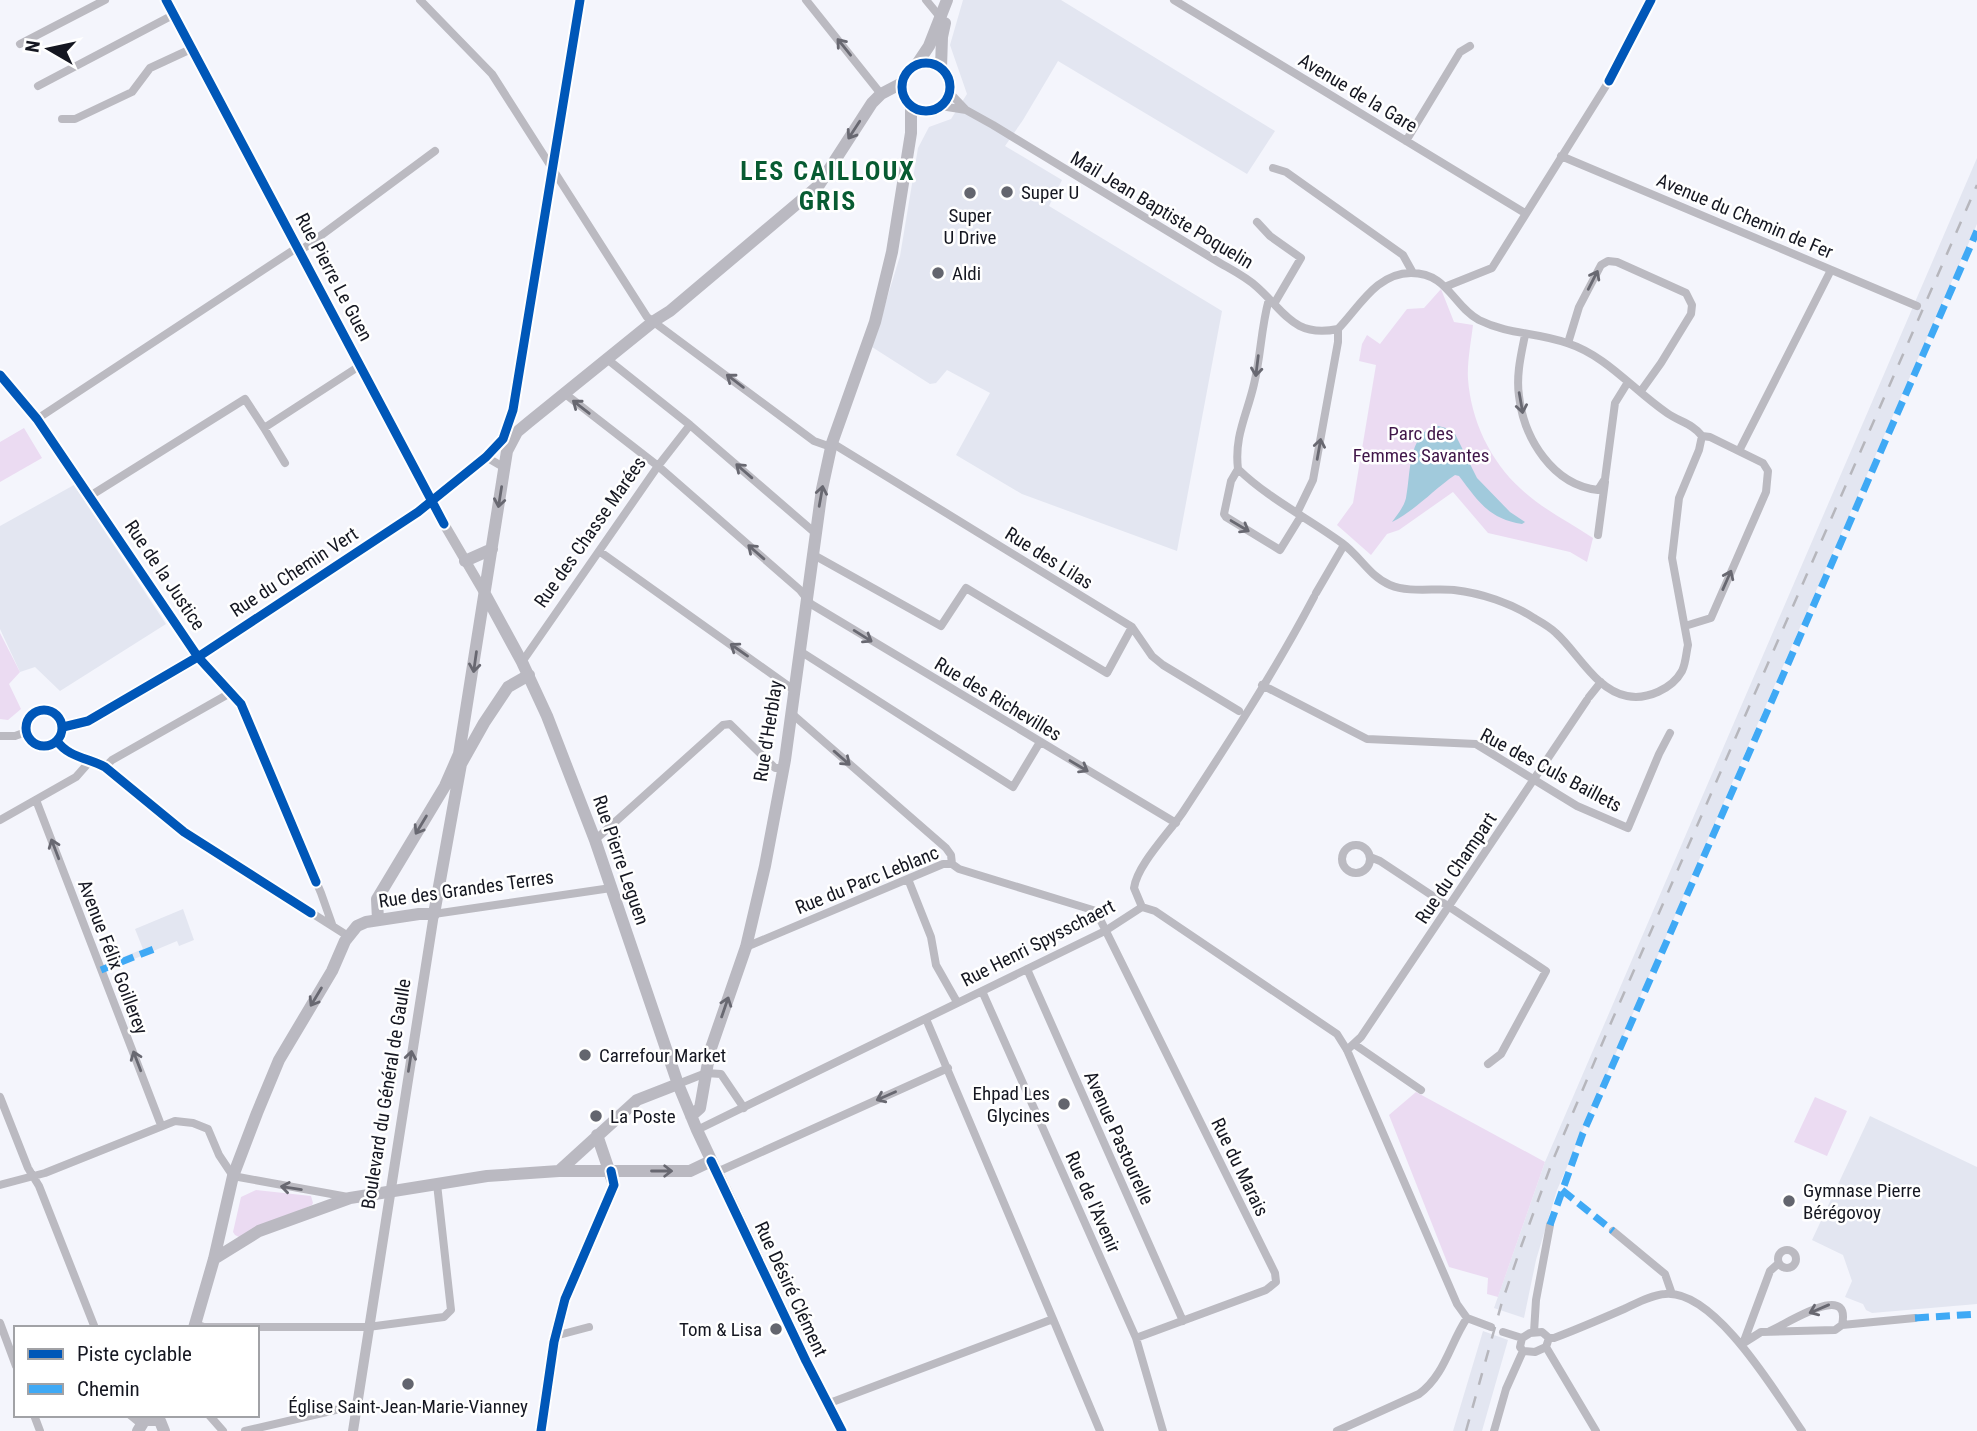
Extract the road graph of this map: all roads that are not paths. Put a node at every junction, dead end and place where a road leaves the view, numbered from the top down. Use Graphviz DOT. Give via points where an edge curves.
graph roads {
  1 [pos="105,0"];
  2 [pos="166,0"];
  3 [pos="420,0"];
  4 [pos="580,0"];
  5 [pos="806,0"];
  6 [pos="926,0"];
  7 [pos="947,0"];
  8 [pos="953,0"];
  9 [pos="1174,0"];
  10 [pos="173,15"];
  11 [pos="940,17"];
  12 [pos="20,44"];
  13 [pos="1470,46"];
  14 [pos="191,48"];
  15 [pos="917,64"];
  16 [pos="941,68"];
  17 [pos="1609,81"];
  18 [pos="902,83"];
  19 [pos="38,86"];
  20 [pos="949,92"];
  21 [pos="881,94"];
  22 [pos="911,106"];
  23 [pos="936,108"];
  24 [pos="966,110"];
  25 [pos="62,119"];
  26 [pos="911,133"];
  27 [pos="1406,141"];
  28 [pos="435,151"];
  29 [pos="1561,156"];
  30 [pos="551,167"];
  31 [pos="1273,168"];
  32 [pos="1525,213"];
  33 [pos="1257,222"];
  34 [pos="299,249"];
  35 [pos="1831,270"];
  36 [pos="1413,273"];
  37 [pos="1447,286"];
  38 [pos="1271,302"];
  39 [pos="1917,306"];
  40 [pos="654,321"];
  41 [pos="1338,329"];
  42 [pos="1525,335"];
  43 [pos="1568,343"];
  44 [pos="607,359"];
  45 [pos="361,365"];
  46 [pos="0,375"];
  47 [pos="1628,382"];
  48 [pos="1641,391"];
  49 [pos="564,393"];
  50 [pos="37,419"];
  51 [pos="690,425"];
  52 [pos="264,428"];
  53 [pos="1702,436"];
  54 [pos="831,445"];
  55 [pos="1739,451"];
  56 [pos="486,457"];
  57 [pos="285,463"];
  58 [pos="658,466"];
  59 [pos="505,468"];
  60 [pos="1238,469"];
  61 [pos="1605,479"];
  62 [pos="90,496"];
  63 [pos="432,500"];
  64 [pos="1299,514"];
  65 [pos="814,532"];
  66 [pos="1598,535"];
  67 [pos="1345,545"];
  68 [pos="492,549"];
  69 [pos="599,551"];
  70 [pos="812,554"];
  71 [pos="465,561"];
  72 [pos="485,594"];
  73 [pos="807,598"];
  74 [pos="1685,626"];
  75 [pos="1132,627"];
  76 [pos="800,651"];
  77 [pos="198,657"];
  78 [pos="520,658"];
  79 [pos="529,675"];
  80 [pos="1601,682"];
  81 [pos="1262,685"];
  82 [pos="794,690"];
  83 [pos="232,692"];
  84 [pos="1239,711"];
  85 [pos="791,713"];
  86 [pos="484,723"];
  87 [pos="63,727"];
  88 [pos="464,729"];
  89 [pos="26,732"];
  90 [pos="1670,733"];
  91 [pos="0,736"];
  92 [pos="57,741"];
  93 [pos="1040,742"];
  94 [pos="91,760"];
  95 [pos="458,765"];
  96 [pos="105,767"];
  97 [pos="783,768"];
  98 [pos="1534,778"];
  99 [pos="450,789"];
  100 [pos="36,800"];
  101 [pos="0,820"];
  102 [pos="1176,823"];
  103 [pos="595,840"];
  104 [pos="1370,857"];
  105 [pos="952,864"];
  106 [pos="908,879"];
  107 [pos="611,888"];
  108 [pos="325,902"];
  109 [pos="1143,907"];
  110 [pos="1448,908"];
  111 [pos="311,913"];
  112 [pos="434,914"];
  113 [pos="378,920"];
  114 [pos="332,924"];
  115 [pos="1105,931"];
  116 [pos="348,936"];
  117 [pos="746,947"];
  118 [pos="1027,969"];
  119 [pos="982,991"];
  120 [pos="957,1002"];
  121 [pos="926,1019"];
  122 [pos="1350,1047"];
  123 [pos="1488,1064"];
  124 [pos="948,1068"];
  125 [pos="706,1073"];
  126 [pos="678,1084"];
  127 [pos="1420,1090"];
  128 [pos="0,1097"];
  129 [pos="744,1108"];
  130 [pos="691,1116"];
  131 [pos="161,1125"];
  132 [pos="697,1130"];
  133 [pos="597,1135"];
  134 [pos="714,1166"];
  135 [pos="559,1171"];
  136 [pos="611,1171"];
  137 [pos="233,1176"];
  138 [pos="33,1177"];
  139 [pos="437,1184"];
  140 [pos="0,1185"];
  141 [pos="390,1191"];
  142 [pos="317,1192"];
  143 [pos="350,1198"];
  144 [pos="319,1207"];
  145 [pos="221,1225"];
  146 [pos="1550,1225"];
  147 [pos="1613,1231"];
  148 [pos="237,1243"];
  149 [pos="214,1259"];
  150 [pos="1779,1263"];
  151 [pos="1672,1294"];
  152 [pos="1467,1318"];
  153 [pos="1915,1318"];
  154 [pos="1053,1319"];
  155 [pos="1183,1321"];
  156 [pos="0,1323"];
  157 [pos="1842,1325"];
  158 [pos="94,1326"];
  159 [pos="195,1326"];
  160 [pos="259,1327"];
  161 [pos="368,1327"];
  162 [pos="589,1327"];
  163 [pos="1491,1327"];
  164 [pos="1770,1331"];
  165 [pos="1503,1332"];
  166 [pos="1534,1332"];
  167 [pos="555,1336"];
  168 [pos="2,1338"];
  169 [pos="1136,1338"];
  170 [pos="1522,1338"];
  171 [pos="1548,1342"];
  172 [pos="1743,1343"];
  173 [pos="1523,1351"];
  174 [pos="14,1362"];
  175 [pos="827,1404"];
  176 [pos="357,1405"];
  177 [pos="211,1417"];
  178 [pos="162,1423"];
  179 [pos="139,1427"];
  180 [pos="223,1431"];
  181 [pos="245,1431"];
  182 [pos="353,1431"];
  183 [pos="541,1431"];
  184 [pos="842,1431"];
  185 [pos="1100,1431"];
  186 [pos="1163,1431"];
  187 [pos="1337,1431"];
  188 [pos="1494,1431"];
  189 [pos="1596,1431"];
  190 [pos="1802,1431"];
  1 -- 12 [label="street"];
  2 -- 10 [label="street, Rue Pierre Le Guen"];
  3 -- 30 [label="street, Rue des Lilas" via="492,74"];
  4 -- 30 [label="street"];
  21 -- 5 [label="street, one-way"];
  6 -- 11 [label="street"];
  7 -- 11 [label="main road"];
  8 -- 16 [label="main road" via="942,37"];
  9 -- 27 [label="street, Avenue de la Gare"];
  10 -- 14 [label="street, Rue Pierre Le Guen"];
  10 -- 19 [label="street"];
  11 -- 15 [label="main road"];
  13 -- 27 [label="street" via="1460,52"];
  14 -- 25 [label="street" via="150,68 132,92 75,119"];
  14 -- 34 [label="street, Rue Pierre Le Guen"];
  15 -- 16 [label="main road"];
  15 -- 18 [label="main road" via="907,71"];
  16 -- 20 [label="main road"];
  17 -- 29 [label="street"];
  18 -- 21 [label="main road"];
  18 -- 22 [label="main road" via="903,96"];
  20 -- 23 [label="main road"];
  20 -- 24 [label="street, Mail Jean Baptiste Poquelin"];
  21 -- 40 [label="main road, one-way" via="818,185"];
  22 -- 23 [label="main road" via="923,111"];
  22 -- 26 [label="main road, Rue d'Herblay"];
  23 -- 24 [label="street, Mail Jean Baptiste Poquelin"];
  23 -- 26 [label="main road"];
  24 -- 38 [label="street, Mail Jean Baptiste Poquelin" via="1220,263"];
  26 -- 54 [label="main road, Rue d'Herblay" via="892,252 875,322"];
  27 -- 32 [label="street, Avenue de la Gare"];
  28 -- 34 [label="street"];
  29 -- 32 [label="street"];
  29 -- 35 [label="street, Avenue du Chemin de Fer"];
  30 -- 40 [label="street, Rue des Lilas" via="647,317"];
  30 -- 56 [label="street, Rue du Chemin Vert" via="513,410 503,439"];
  31 -- 36 [label="street" via="1286,172 1403,255"];
  32 -- 37 [label="street" via="1492,268"];
  33 -- 38 [label="street" via="1301,258"];
  34 -- 45 [label="street, Rue Pierre Le Guen"];
  34 -- 50 [label="street"];
  35 -- 39 [label="street, Avenue du Chemin de Fer"];
  35 -- 55 [label="street"];
  36 -- 37 [label="street"];
  36 -- 41 [label="street" via="1382,279"];
  37 -- 42 [label="street" via="1466,311"];
  38 -- 41 [label="street, Mail Jean Baptiste Poquelin" via="1305,330"];
  38 -- 60 [label="street, one-way" via="1263,320 1254,383 1236,450"];
  40 -- 44 [label="main road"];
  54 -- 40 [label="street, Rue des Lilas, one-way" via="814,442"];
  64 -- 41 [label="street, one-way" via="1313,480"];
  42 -- 43 [label="street"];
  42 -- 61 [label="street, one-way" via="1518,393 1528,430 1556,472 1598,490"];
  43 -- 47 [label="street" via="1597,356"];
  43 -- 48 [label="street, one-way" via="1579,307 1601,265 1608,261 1686,293 1691,314"];
  44 -- 49 [label="main road"];
  44 -- 51 [label="street"];
  45 -- 52 [label="street"];
  45 -- 63 [label="street, Rue Pierre Le Guen"];
  46 -- 50 [label="street, Rue de la Justice"];
  47 -- 48 [label="street"];
  47 -- 61 [label="street" via="1615,402"];
  48 -- 53 [label="street"];
  58 -- 49 [label="street, Rue des Richevilles, one-way"];
  49 -- 59 [label="main road, Boulevard du Général de Gaulle" via="517,432"];
  50 -- 62 [label="street, Rue de la Justice"];
  51 -- 58 [label="street, Rue des Chasse Marées"];
  65 -- 51 [label="street, one-way"];
  52 -- 57 [label="street"];
  52 -- 62 [label="street" via="245,399"];
  53 -- 55 [label="street"];
  53 -- 74 [label="street" via="1679,498 1672,558"];
  65 -- 54 [label="main road, Rue d'Herblay, one-way"];
  54 -- 75 [label="street, Rue des Lilas"];
  74 -- 55 [label="street, one-way" via="1711,618 1766,492 1768,471 1763,463"];
  56 -- 59 [label="street"];
  56 -- 63 [label="street, Rue du Chemin Vert"];
  58 -- 69 [label="street, Rue des Chasse Marées"];
  73 -- 58 [label="street, Rue des Richevilles, one-way"];
  59 -- 68 [label="main road, Boulevard du Général de Gaulle, one-way"];
  60 -- 64 [label="street" via="1255,486"];
  60 -- 64 [label="street, one-way" via="1231,481 1226,517 1280,550"];
  61 -- 66 [label="street"];
  62 -- 77 [label="street, Rue de la Justice"];
  63 -- 71 [label="street, Rue Pierre Le Guen"];
  63 -- 77 [label="street, Rue du Chemin Vert"];
  64 -- 67 [label="street"];
  65 -- 70 [label="main road, Rue d'Herblay"];
  67 -- 80 [label="street" via="1373,575 1391,586 1454,590 1510,604 1556,633"];
  67 -- 81 [label="street, Rue Henri Spysschaert"];
  68 -- 71 [label="main road"];
  68 -- 72 [label="main road, Boulevard du Général de Gaulle"];
  69 -- 78 [label="street, Rue des Chasse Marées"];
  82 -- 69 [label="street, one-way"];
  70 -- 73 [label="main road, Rue d'Herblay"];
  70 -- 75 [label="street" via="941,626 966,588 1107,673"];
  71 -- 72 [label="street, Rue Pierre Le Guen"];
  72 -- 78 [label="main road, Rue Pierre Le Guen"];
  72 -- 88 [label="main road, Boulevard du Général de Gaulle, one-way"];
  73 -- 76 [label="main road, Rue d'Herblay"];
  73 -- 93 [label="street, Rue des Richevilles, one-way"];
  74 -- 80 [label="street" via="1688,645 1681,672 1662,690 1627,696"];
  75 -- 84 [label="street, Rue des Lilas" via="1163,665"];
  76 -- 82 [label="main road, Rue d'Herblay"];
  76 -- 93 [label="street" via="1013,788"];
  77 -- 83 [label="street, Rue de la Justice"];
  77 -- 87 [label="street, Rue du Chemin Vert" via="88,721"];
  78 -- 79 [label="main road, Rue Pierre Leguen"];
  79 -- 86 [label="main road" via="508,687"];
  79 -- 103 [label="main road, Rue Pierre Leguen"];
  80 -- 98 [label="street, Rue du Champart"];
  81 -- 98 [label="street, Rue des Culs Baillets" via="1367,739 1476,744"];
  81 -- 102 [label="street, Rue Henri Spysschaert"];
  82 -- 85 [label="main road, Rue d'Herblay"];
  83 -- 96 [label="street"];
  83 -- 108 [label="street, Rue de la Justice"];
  85 -- 97 [label="main road, Rue d'Herblay"];
  85 -- 105 [label="street, Rue du Parc Leblanc, one-way" via="946,848"];
  86 -- 88 [label="main road"];
  86 -- 95 [label="main road"];
  87 -- 89 [label="street" via="54,712 42,709 27,720"];
  87 -- 92 [label="street"];
  88 -- 95 [label="main road, Boulevard du Général de Gaulle"];
  89 -- 91 [label="street"];
  89 -- 92 [label="street" via="37,744 48,746"];
  90 -- 98 [label="street, Rue des Culs Baillets" via="1628,828 1577,806"];
  92 -- 94 [label="street" via="68,753"];
  93 -- 102 [label="street, Rue des Richevilles, one-way"];
  94 -- 96 [label="street"];
  94 -- 100 [label="street" via="76,777"];
  95 -- 99 [label="main road, Boulevard du Général de Gaulle"];
  96 -- 111 [label="street" via="184,832"];
  97 -- 103 [label="street" via="775,768 730,724 723,725"];
  97 -- 117 [label="main road, Rue d'Herblay"];
  98 -- 110 [label="street, Rue du Champart"];
  99 -- 112 [label="main road, Boulevard du Général de Gaulle"];
  99 -- 113 [label="main road, one-way" via="376,900"];
  100 -- 101 [label="street"];
  131 -- 100 [label="street, Avenue Félix Goillerey, one-way"];
  102 -- 109 [label="street, Rue Henri Spysschaert" via="1135,881"];
  103 -- 107 [label="main road, Rue Pierre Leguen"];
  104 -- 110 [label="street"];
  105 -- 106 [label="street, Rue du Parc Leblanc"];
  105 -- 115 [label="street" via="1090,908"];
  106 -- 117 [label="street, Rue du Parc Leblanc"];
  106 -- 120 [label="street" via="931,937 936,965"];
  107 -- 112 [label="street, Rue des Grandes Terres"];
  107 -- 126 [label="main road, Rue Pierre Leguen"];
  108 -- 111 [label="street"];
  108 -- 114 [label="street, Rue de la Justice"];
  109 -- 115 [label="street, Rue Henri Spysschaert"];
  109 -- 122 [label="street"];
  110 -- 122 [label="street, Rue du Champart"];
  110 -- 123 [label="street" via="1546,971 1501,1055"];
  111 -- 114 [label="street"];
  112 -- 113 [label="main road, Rue des Grandes Terres"];
  141 -- 112 [label="street, Boulevard du Général de Gaulle, one-way"];
  113 -- 116 [label="main road, Rue des Grandes Terres" via="362,924"];
  114 -- 116 [label="street"];
  115 -- 118 [label="street, Rue Henri Spysschaert"];
  115 -- 155 [label="street, Rue du Marais" via="1275,1273 1276,1282 1266,1290"];
  116 -- 137 [label="main road, one-way" via="279,1060"];
  125 -- 117 [label="main road, Rue d'Herblay, one-way"];
  118 -- 119 [label="street, Rue Henri Spysschaert"];
  118 -- 155 [label="street, Avenue Pastourelle"];
  119 -- 120 [label="street, Rue Henri Spysschaert"];
  119 -- 169 [label="street, Rue de l'Avenir"];
  120 -- 121 [label="street, Rue Henri Spysschaert"];
  121 -- 124 [label="street"];
  121 -- 129 [label="street, Rue Henri Spysschaert"];
  122 -- 127 [label="street"];
  122 -- 152 [label="street" via="1457,1304"];
  124 -- 134 [label="street, one-way"];
  124 -- 154 [label="street"];
  125 -- 126 [label="street"];
  125 -- 129 [label="street" via="721,1074"];
  125 -- 130 [label="main road, Rue d'Herblay" via="699,1108"];
  126 -- 130 [label="main road, Rue Pierre Leguen"];
  126 -- 133 [label="main road" via="637,1100"];
  128 -- 138 [label="street"];
  129 -- 132 [label="street, Rue Henri Spysschaert"];
  130 -- 132 [label="main road, Rue Pierre Leguen"];
  131 -- 137 [label="street" via="175,1121 205,1127"];
  131 -- 138 [label="street"];
  132 -- 134 [label="main road, Rue Désiré Clément"];
  133 -- 135 [label="main road"];
  133 -- 136 [label="main road"];
  136 -- 134 [label="main road, one-way" via="690,1171"];
  134 -- 175 [label="main road, Rue Désiré Clément"];
  135 -- 136 [label="main road"];
  135 -- 139 [label="main road"];
  136 -- 167 [label="main road" via="614,1185 565,1299"];
  142 -- 137 [label="street, one-way"];
  137 -- 145 [label="main road"];
  138 -- 140 [label="street"];
  138 -- 158 [label="street"];
  139 -- 141 [label="main road"];
  139 -- 161 [label="street" via="451,1310 444,1318"];
  141 -- 143 [label="main road"];
  141 -- 161 [label="street, Boulevard du Général de Gaulle"];
  142 -- 143 [label="street"];
  142 -- 144 [label="street"];
  143 -- 144 [label="main road"];
  144 -- 148 [label="main road"];
  145 -- 148 [label="main road" via="226,1236"];
  145 -- 149 [label="main road"];
  146 -- 166 [label="street"];
  147 -- 151 [label="street" via="1665,1274"];
  148 -- 149 [label="main road"];
  149 -- 159 [label="main road"];
  150 -- 172 [label="street" via="1770,1271"];
  151 -- 171 [label="street" via="1654,1296"];
  151 -- 172 [label="street" via="1692,1300"];
  152 -- 163 [label="street"];
  152 -- 187 [label="street" via="1429,1387"];
  153 -- 157 [label="street"];
  154 -- 175 [label="street"];
  154 -- 185 [label="street"];
  155 -- 169 [label="street, Rue du Marais"];
  156 -- 168 [label="street"];
  157 -- 164 [label="street" via="1835,1330"];
  157 -- 164 [label="street, one-way" via="1842,1309 1825,1304"];
  160 -- 161 [label="street"];
  161 -- 176 [label="street, Boulevard du Général de Gaulle"];
  162 -- 167 [label="street"];
  164 -- 172 [label="street"];
  165 -- 170 [label="street"];
  166 -- 170 [label="street"];
  166 -- 171 [label="street" via="1542,1332"];
  167 -- 183 [label="main road"];
  168 -- 174 [label="street"];
  169 -- 186 [label="street, Rue de l'Avenir"];
  170 -- 173 [label="street"];
  171 -- 173 [label="street" via="1535,1352"];
  171 -- 189 [label="street"];
  172 -- 190 [label="street"];
  173 -- 188 [label="street"];
  175 -- 184 [label="main road, Rue Désiré Clément"];
  176 -- 181 [label="street"];
  176 -- 182 [label="street, Boulevard du Général de Gaulle"];
  177 -- 180 [label="street"];
  178 -- 179 [label="main road" via="148,1419"];
}
